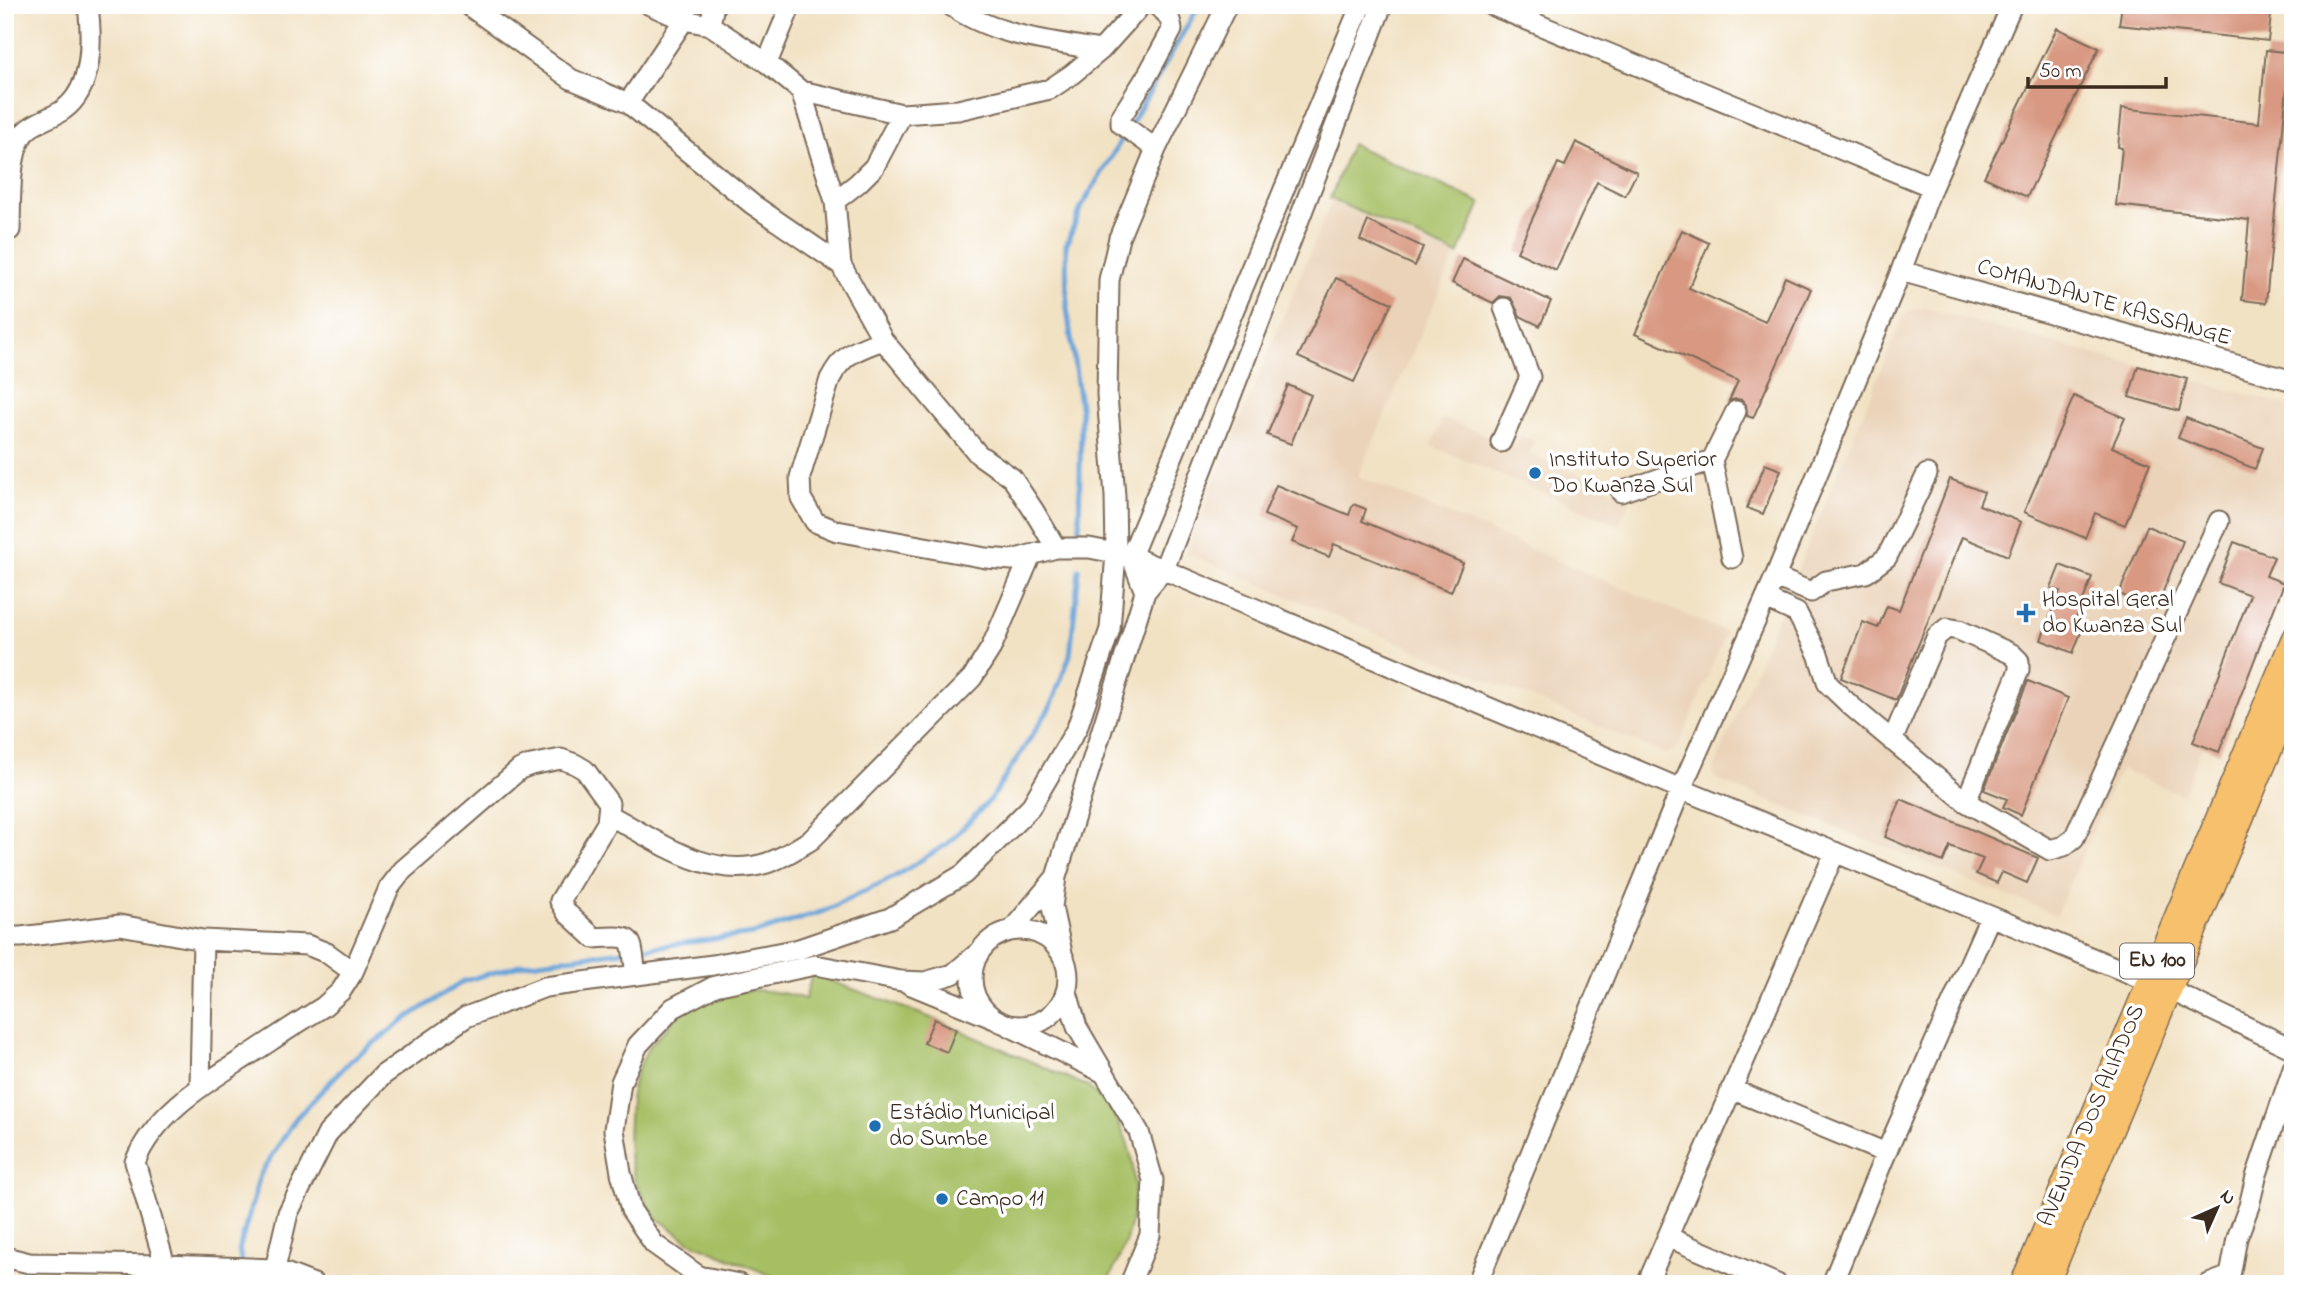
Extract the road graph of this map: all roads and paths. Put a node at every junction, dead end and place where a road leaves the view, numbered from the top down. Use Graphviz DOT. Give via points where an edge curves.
graph roads {
  1 [pos="88,5"];
  2 [pos="468,5"];
  3 [pos="650,5"];
  4 [pos="714,5"];
  5 [pos="792,5"];
  6 [pos="950,5"];
  7 [pos="1138,5"];
  8 [pos="1156,5"];
  9 [pos="1227,5"];
  10 [pos="1362,5"];
  11 [pos="1382,5"];
  12 [pos="1491,5"];
  13 [pos="2012,5"];
  14 [pos="684,20"];
  15 [pos="710,25"];
  16 [pos="1101,50"];
  17 [pos="767,63"];
  18 [pos="801,91"];
  19 [pos="628,103"];
  20 [pos="902,114"];
  21 [pos="1152,147"];
  22 [pos="1932,187"];
  23 [pos="835,201"];
  24 [pos="10,230"];
  25 [pos="841,265"];
  26 [pos="1901,271"];
  27 [pos="1504,308"];
  28 [pos="883,340"];
  29 [pos="2293,382"];
  30 [pos="1736,411"];
  31 [pos="1502,442"];
  32 [pos="1712,460"];
  33 [pos="1927,474"];
  34 [pos="1621,492"];
  35 [pos="2219,521"];
  36 [pos="1056,548"];
  37 [pos="1123,554"];
  38 [pos="1031,555"];
  39 [pos="1732,558"];
  40 [pos="1164,569"];
  41 [pos="1775,577"];
  42 [pos="1144,592"];
  43 [pos="1766,599"];
  44 [pos="2293,639"];
  45 [pos="2293,695"];
  46 [pos="1892,741"];
  47 [pos="1681,789"];
  48 [pos="1966,802"];
  49 [pos="609,816"];
  50 [pos="1835,852"];
  51 [pos="1056,877"];
  52 [pos="1990,917"];
  53 [pos="1012,930"];
  54 [pos="5,937"];
  55 [pos="203,940"];
  56 [pos="978,953"];
  57 [pos="1062,953"];
  58 [pos="635,962"];
  59 [pos="353,972"];
  60 [pos="901,981"];
  61 [pos="2159,986"];
  62 [pos="1067,992"];
  63 [pos="997,1020"];
  64 [pos="2293,1049"];
  65 [pos="2293,1068"];
  66 [pos="1102,1072"];
  67 [pos="200,1086"];
  68 [pos="1731,1089"];
  69 [pos="1886,1153"];
  70 [pos="1668,1237"];
  71 [pos="5,1257"];
  72 [pos="162,1274"];
  73 [pos="270,1274"];
  74 [pos="704,1280"];
  75 [pos="2234,1280"];
  76 [pos="314,1284"];
  77 [pos="739,1284"];
  78 [pos="1130,1284"];
  79 [pos="1476,1284"];
  80 [pos="1647,1284"];
  81 [pos="1777,1284"];
  82 [pos="1832,1284"];
  83 [pos="2023,1284"];
  84 [pos="2047,1284"];
  85 [pos="2209,1284"];
  1 -- 24 [label="street" via="90,50 80,93 64,109 25,132 15,152"];
  2 -- 19 [label="street" via="571,79"];
  3 -- 14 [label="street"];
  4 -- 15 [label="street"];
  5 -- 17 [label="street"];
  6 -- 16 [label="street" via="1008,33"];
  7 -- 16 [label="street"];
  8 -- 21 [label="street" via="1167,13 1172,30 1121,117 1126,129"];
  9 -- 21 [label="street"];
  10 -- 37 [label="street"];
  11 -- 40 [label="street"];
  12 -- 22 [label="street"];
  13 -- 22 [label="street"];
  14 -- 15 [label="street"];
  14 -- 19 [label="street"];
  15 -- 17 [label="street"];
  16 -- 20 [label="street" via="1050,89 958,110"];
  17 -- 18 [label="street"];
  18 -- 20 [label="street"];
  18 -- 23 [label="street"];
  19 -- 25 [label="street" via="752,204"];
  20 -- 23 [label="street" via="874,167"];
  21 -- 37 [label="street" via="1109,280 1107,394"];
  22 -- 26 [label="street"];
  23 -- 25 [label="street"];
  25 -- 28 [label="street"];
  26 -- 29 [label="street, COMANDANTE KASSANGE"];
  26 -- 41 [label="street"];
  27 -- 31 [label="street" via="1530,377"];
  28 -- 36 [label="street" via="978,453 1012,478"];
  28 -- 38 [label="street" via="848,354 830,379 800,477 801,498 815,522 837,531 986,558"];
  30 -- 32 [label="street"];
  32 -- 34 [label="street"];
  32 -- 39 [label="street"];
  33 -- 41 [label="street" via="1887,557 1866,573 1826,581 1811,592"];
  35 -- 48 [label="street" via="2074,838 2050,850"];
  36 -- 37 [label="street"];
  36 -- 38 [label="street"];
  37 -- 40 [label="street"];
  37 -- 42 [label="street"];
  37 -- 58 [label="street" via="1110,629 1077,728 1030,808 964,874 890,918 799,949 713,965"];
  38 -- 49 [label="street" via="991,648 972,678 811,840 767,863 721,867 698,862"];
  40 -- 42 [label="street"];
  40 -- 47 [label="street"];
  41 -- 43 [label="street"];
  42 -- 51 [label="street"];
  43 -- 46 [label="street" via="1797,613 1828,684"];
  43 -- 47 [label="street"];
  44 -- 61 [label="main road, AVENIDA DOS ALIADOS / EN 100"];
  45 -- 61 [label="main road, AVENIDA DOS ALIADOS / EN 100"];
  46 -- 48 [label="street"];
  46 -- 48 [label="street" via="1937,636 1947,628 1959,629 2012,654 2020,670"];
  47 -- 50 [label="street"];
  47 -- 79 [label="street"];
  49 -- 58 [label="street" via="560,901 594,937 626,938"];
  49 -- 59 [label="street" via="610,803 585,769 561,759 520,769 403,870 389,888"];
  50 -- 52 [label="street"];
  50 -- 68 [label="street"];
  51 -- 53 [label="street"];
  51 -- 57 [label="street" via="1052,907"];
  52 -- 61 [label="street"];
  52 -- 69 [label="street"];
  53 -- 56 [label="street" via="989,941"];
  53 -- 57 [label="street" via="1041,934"];
  54 -- 55 [label="street" via="120,925"];
  55 -- 59 [label="street" via="307,945"];
  55 -- 67 [label="street"];
  56 -- 60 [label="street" via="953,974 925,982"];
  56 -- 63 [label="street" via="972,979 978,1002"];
  57 -- 62 [label="street" via="1068,970"];
  58 -- 73 [label="street" via="545,987 466,1017 383,1075 328,1132 288,1213"];
  59 -- 67 [label="street" via="323,1007"];
  60 -- 63 [label="street"];
  60 -- 74 [label="street" via="815,965 715,986 673,1008 638,1045 621,1082 614,1130 631,1210 654,1244"];
  61 -- 64 [label="street"];
  61 -- 83 [label="main road, AVENIDA DOS ALIADOS / EN 100"];
  61 -- 84 [label="main road, AVENIDA DOS ALIADOS / EN 100"];
  62 -- 63 [label="street" via="1050,1017 1037,1024 1011,1026"];
  62 -- 66 [label="street" via="1077,1027"];
  63 -- 66 [label="street"];
  65 -- 75 [label="street" via="2237,1238"];
  66 -- 78 [label="street" via="1139,1132 1153,1180 1150,1236"];
  67 -- 72 [label="street" via="155,1128 135,1161"];
  68 -- 69 [label="street"];
  68 -- 70 [label="street"];
  69 -- 82 [label="street"];
  70 -- 80 [label="street"];
  70 -- 81 [label="street"];
  71 -- 72 [label="street" via="29,1264"];
  72 -- 73 [label="street" via="223,1268"];
  73 -- 76 [label="street"];
  74 -- 77 [label="street"];
  75 -- 85 [label="street"];
}
